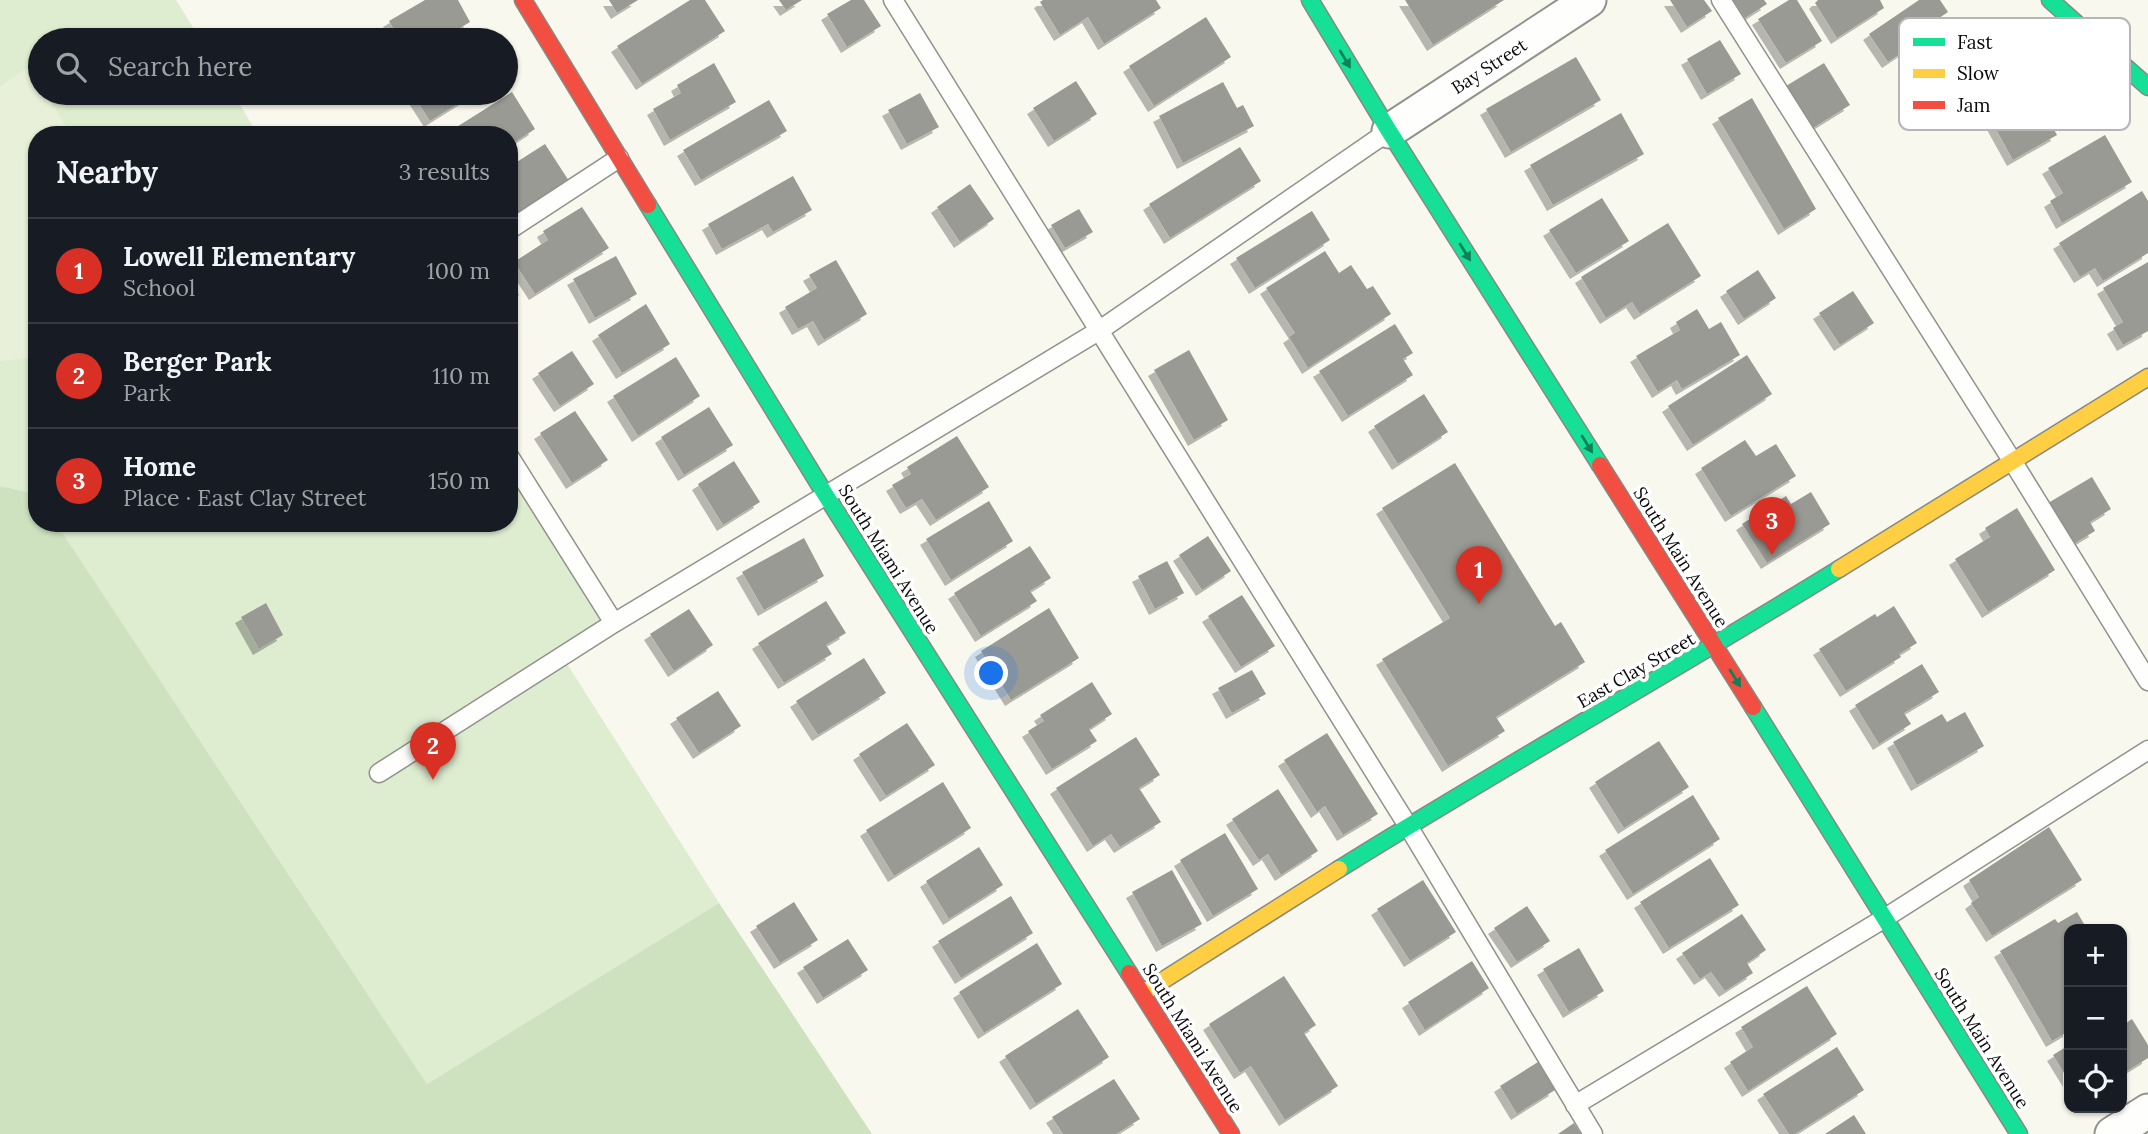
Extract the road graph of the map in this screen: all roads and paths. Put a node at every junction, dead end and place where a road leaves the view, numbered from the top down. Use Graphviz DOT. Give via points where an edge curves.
graph roads {
  1 [pos="523,0"];
  2 [pos="893,0"];
  3 [pos="1310,0"];
  4 [pos="1589,0"];
  5 [pos="1721,0"];
  6 [pos="2050,0"];
  7 [pos="2070,18"];
  8 [pos="2130,71"];
  9 [pos="2148,87"];
  10 [pos="1389,131"];
  11 [pos="619,158"];
  12 [pos="518,224"];
  13 [pos="1100,330"];
  14 [pos="2148,377"];
  15 [pos="2012,461"];
  16 [pos="518,470"];
  17 [pos="825,495"];
  18 [pos="614,623"];
  19 [pos="1715,646"];
  20 [pos="2148,681"];
  21 [pos="2148,750"];
  22 [pos="379,773"];
  23 [pos="1408,825"];
  24 [pos="1885,918"];
  25 [pos="1143,993"];
  26 [pos="1575,1105"];
  27 [pos="2148,1111"];
  28 [pos="1231,1134"];
  29 [pos="1593,1134"];
  30 [pos="2019,1134"];
  31 [pos="2112,1134"];
  1 -- 11 [label="street, South Miami Avenue"];
  2 -- 13 [label="lane"];
  3 -- 10 [label="street, South Main Avenue, one-way"];
  4 -- 10 [label="street, Bay Street"];
  5 -- 15 [label="lane"];
  6 -- 7 [label="street"];
  8 -- 9 [label="street"];
  10 -- 13 [label="lane"];
  10 -- 19 [label="street, South Main Avenue, one-way"];
  11 -- 12 [label="lane"];
  11 -- 17 [label="street, South Miami Avenue"];
  13 -- 17 [label="lane"];
  13 -- 23 [label="lane"];
  14 -- 15 [label="street, East Clay Street"];
  15 -- 19 [label="street, East Clay Street"];
  15 -- 20 [label="lane"];
  16 -- 18 [label="lane"];
  17 -- 18 [label="lane"];
  17 -- 25 [label="street, South Miami Avenue"];
  18 -- 22 [label="lane"];
  19 -- 23 [label="street, East Clay Street"];
  19 -- 24 [label="street, South Main Avenue, one-way"];
  21 -- 24 [label="lane"];
  23 -- 25 [label="street, East Clay Street"];
  23 -- 26 [label="lane"];
  24 -- 26 [label="lane"];
  24 -- 30 [label="street, South Main Avenue"];
  25 -- 28 [label="street, South Miami Avenue"];
  26 -- 29 [label="lane"];
  27 -- 31 [label="street"];
}
